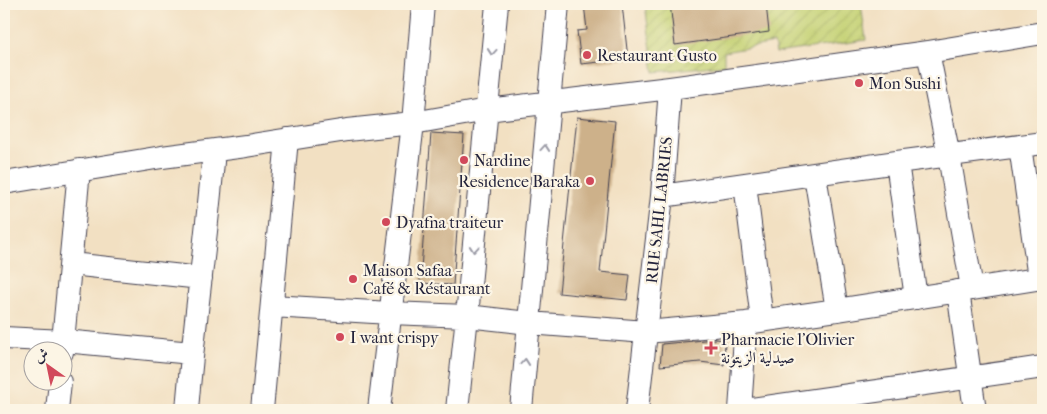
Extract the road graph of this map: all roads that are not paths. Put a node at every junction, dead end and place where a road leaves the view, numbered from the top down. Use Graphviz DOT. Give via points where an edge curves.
graph roads {
  1 [pos="423,4"];
  2 [pos="497,4"];
  3 [pos="558,4"];
  4 [pos="1043,34"];
  5 [pos="928,52"];
  6 [pos="670,88"];
  7 [pos="548,103"];
  8 [pos="487,110"];
  9 [pos="413,123"];
  10 [pos="287,139"];
  11 [pos="1043,143"];
  12 [pos="1020,146"];
  13 [pos="214,150"];
  14 [pos="949,156"];
  15 [pos="897,162"];
  16 [pos="79,170"];
  17 [pos="814,175"];
  18 [pos="4,183"];
  19 [pos="745,184"];
  20 [pos="662,196"];
  21 [pos="70,264"];
  22 [pos="201,278"];
  23 [pos="1041,278"];
  24 [pos="965,290"];
  25 [pos="916,298"];
  26 [pos="272,306"];
  27 [pos="837,310"];
  28 [pos="390,313"];
  29 [pos="468,316"];
  30 [pos="754,321"];
  31 [pos="529,323"];
  32 [pos="646,332"];
  33 [pos="4,338"];
  34 [pos="30,342"];
  35 [pos="63,342"];
  36 [pos="72,347"];
  37 [pos="192,353"];
  38 [pos="1043,367"];
  39 [pos="970,378"];
  40 [pos="59,392"];
  41 [pos="57,410"];
  42 [pos="187,410"];
  43 [pos="262,410"];
  44 [pos="379,410"];
  45 [pos="457,410"];
  46 [pos="521,410"];
  47 [pos="637,410"];
  48 [pos="740,410"];
  49 [pos="745,410"];
  50 [pos="975,410"];
  1 -- 9 [label="street"];
  2 -- 8 [label="street, one-way"];
  3 -- 7 [label="street"];
  4 -- 5 [label="street"];
  5 -- 6 [label="street"];
  5 -- 14 [label="street"];
  6 -- 7 [label="street"];
  6 -- 20 [label="street, RUE SAHL LABRIES"];
  7 -- 8 [label="street"];
  31 -- 7 [label="street, one-way"];
  8 -- 9 [label="street"];
  8 -- 29 [label="street, one-way"];
  9 -- 10 [label="street"];
  9 -- 28 [label="street"];
  10 -- 13 [label="street"];
  10 -- 26 [label="street"];
  11 -- 12 [label="street"];
  12 -- 14 [label="street"];
  12 -- 23 [label="street"];
  13 -- 16 [label="street"];
  13 -- 22 [label="street"];
  14 -- 15 [label="street"];
  14 -- 24 [label="street"];
  15 -- 17 [label="street"];
  15 -- 25 [label="street"];
  16 -- 18 [label="street"];
  16 -- 21 [label="street"];
  17 -- 19 [label="street"];
  17 -- 27 [label="street"];
  19 -- 20 [label="street"];
  19 -- 30 [label="street"];
  20 -- 32 [label="street, RUE SAHL LABRIES"];
  21 -- 22 [label="street"];
  21 -- 35 [label="street"];
  22 -- 37 [label="street"];
  23 -- 24 [label="street"];
  24 -- 25 [label="street"];
  24 -- 39 [label="street"];
  25 -- 27 [label="street"];
  26 -- 28 [label="street"];
  26 -- 43 [label="street"];
  27 -- 30 [label="street"];
  28 -- 29 [label="street"];
  28 -- 44 [label="street"];
  29 -- 31 [label="street"];
  29 -- 45 [label="street"];
  30 -- 32 [label="street"];
  30 -- 48 [label="street"];
  31 -- 32 [label="street"];
  46 -- 31 [label="street, one-way"];
  32 -- 47 [label="street, RUE SAHL LABRIES"];
  33 -- 34 [label="street"];
  36 -- 37 [label="street"];
  37 -- 42 [label="street"];
  38 -- 39 [label="street"];
  39 -- 49 [label="street"];
  39 -- 50 [label="street"];
  40 -- 41 [label="street"];
}
